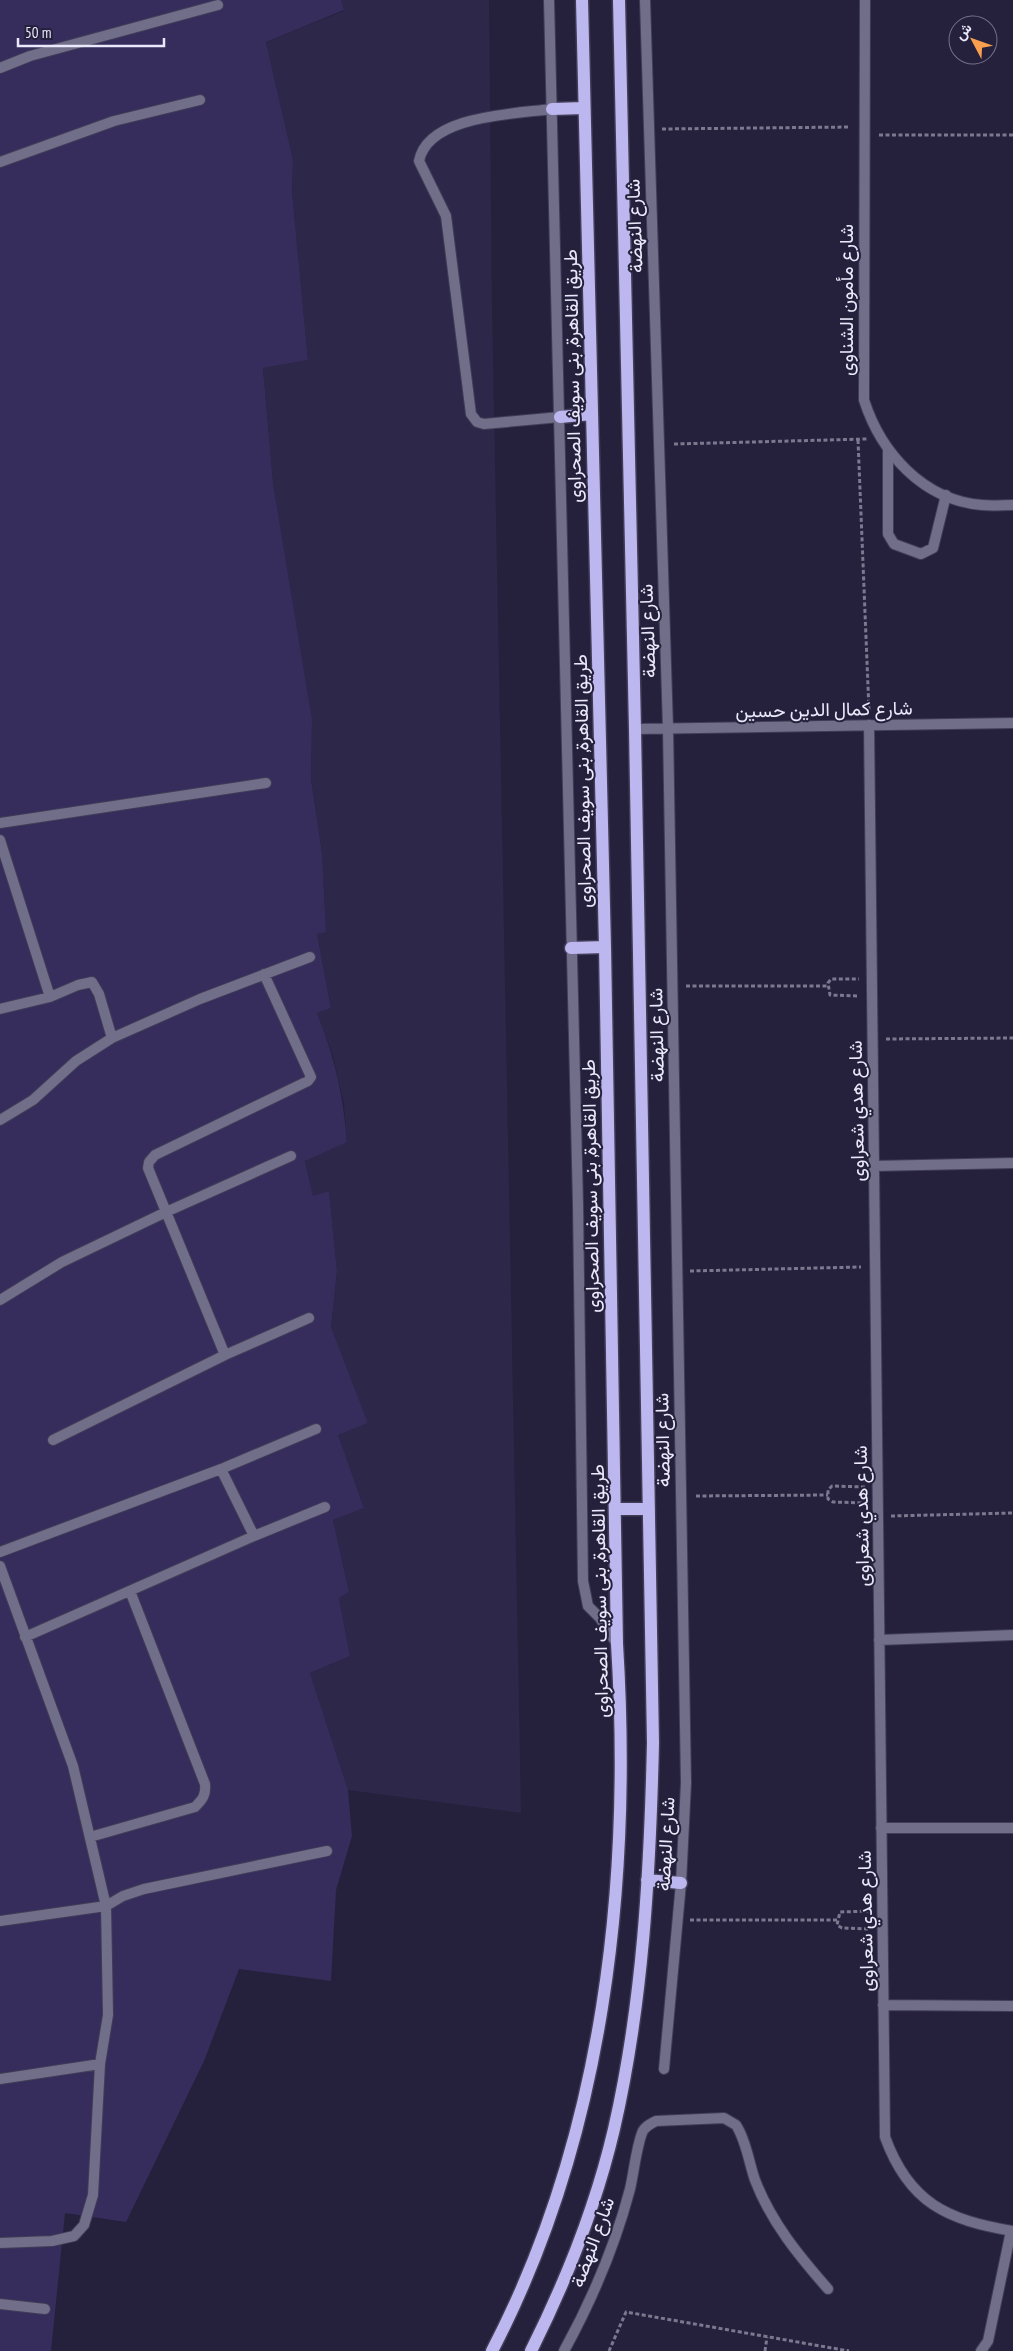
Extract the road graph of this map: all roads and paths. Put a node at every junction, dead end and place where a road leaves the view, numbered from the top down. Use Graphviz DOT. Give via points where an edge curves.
graph roads {
  1 [pos="549,0"];
  2 [pos="582,0"];
  3 [pos="619,0"];
  4 [pos="645,0"];
  5 [pos="865,0"];
  6 [pos="218,4"];
  7 [pos="0,68"];
  8 [pos="200,100"];
  9 [pos="584,108"];
  10 [pos="552,109"];
  11 [pos="649,129"];
  12 [pos="863,131"];
  13 [pos="1013,135"];
  14 [pos="0,162"];
  15 [pos="592,414"];
  16 [pos="560,417"];
  17 [pos="880,438"];
  18 [pos="858,440"];
  19 [pos="658,445"];
  20 [pos="888,450"];
  21 [pos="946,495"];
  22 [pos="1013,505"];
  23 [pos="1013,723"];
  24 [pos="869,725"];
  25 [pos="668,728"];
  26 [pos="635,729"];
  27 [pos="266,784"];
  28 [pos="0,823"];
  29 [pos="0,840"];
  30 [pos="605,947"];
  31 [pos="571,948"];
  32 [pos="310,957"];
  33 [pos="264,974"];
  34 [pos="872,979"];
  35 [pos="672,986"];
  36 [pos="828,986"];
  37 [pos="872,996"];
  38 [pos="50,997"];
  39 [pos="0,1009"];
  40 [pos="112,1038"];
  41 [pos="1013,1038"];
  42 [pos="873,1040"];
  43 [pos="0,1120"];
  44 [pos="291,1156"];
  45 [pos="1013,1163"];
  46 [pos="874,1166"];
  47 [pos="166,1212"];
  48 [pos="875,1267"];
  49 [pos="677,1271"];
  50 [pos="0,1300"];
  51 [pos="309,1318"];
  52 [pos="225,1355"];
  53 [pos="316,1428"];
  54 [pos="53,1440"];
  55 [pos="221,1469"];
  56 [pos="878,1487"];
  57 [pos="828,1495"];
  58 [pos="680,1496"];
  59 [pos="878,1504"];
  60 [pos="325,1506"];
  61 [pos="615,1509"];
  62 [pos="649,1509"];
  63 [pos="1013,1513"];
  64 [pos="878,1516"];
  65 [pos="254,1536"];
  66 [pos="0,1552"];
  67 [pos="0,1566"];
  68 [pos="130,1591"];
  69 [pos="1013,1635"];
  70 [pos="24,1637"];
  71 [pos="879,1640"];
  72 [pos="617,1644"];
  73 [pos="882,1828"];
  74 [pos="1013,1828"];
  75 [pos="90,1837"];
  76 [pos="327,1851"];
  77 [pos="647,1880"];
  78 [pos="681,1883"];
  79 [pos="106,1906"];
  80 [pos="882,1911"];
  81 [pos="0,1920"];
  82 [pos="678,1920"];
  83 [pos="837,1920"];
  84 [pos="883,1929"];
  85 [pos="884,2005"];
  86 [pos="1013,2006"];
  87 [pos="100,2064"];
  88 [pos="664,2070"];
  89 [pos="0,2079"];
  90 [pos="1012,2231"];
  91 [pos="0,2243"];
  92 [pos="828,2289"];
  93 [pos="0,2304"];
  94 [pos="45,2309"];
  95 [pos="768,2337"];
  96 [pos="492,2351"];
  97 [pos="531,2351"];
  98 [pos="564,2351"];
  99 [pos="609,2351"];
  100 [pos="765,2351"];
  101 [pos="848,2351"];
  102 [pos="981,2351"];
  1 -- 10 [label="street"];
  2 -- 9 [label="main road, طريق القاهرة, بنى سويف الصحراوى"];
  3 -- 26 [label="main road"];
  4 -- 11 [label="street, شارع النهضة"];
  5 -- 12 [label="street, شارع مأمون الشناوى"];
  6 -- 7 [label="street" via="30,56"];
  8 -- 14 [label="street" via="114,120"];
  9 -- 10 [label="main road"];
  9 -- 15 [label="main road, طريق القاهرة, بنى سويف الصحراوى"];
  10 -- 16 [label="street"];
  10 -- 16 [label="street" via="482,118 457,126 432,138 424,147 420,162 446,216 472,414 477,422 484,424"];
  11 -- 12 [label="path"];
  11 -- 19 [label="street, شارع النهضة"];
  12 -- 13 [label="path"];
  12 -- 17 [label="street, شارع مأمون الشناوى" via="864,400"];
  15 -- 16 [label="main road"];
  15 -- 30 [label="main road, طريق القاهرة, بنى سويف الصحراوى"];
  16 -- 31 [label="street"];
  17 -- 18 [label="path"];
  17 -- 20 [label="street, شارع مأمون الشناوى"];
  18 -- 19 [label="path"];
  18 -- 24 [label="path"];
  19 -- 25 [label="street, شارع النهضة"];
  20 -- 21 [label="street, شارع مأمون الشناوى" via="914,477"];
  20 -- 21 [label="street" via="888,534 894,544 921,554 933,548"];
  21 -- 22 [label="street, شارع مأمون الشناوى" via="982,505"];
  23 -- 24 [label="street, شارع كمال الدين حسين"];
  24 -- 25 [label="street, شارع كمال الدين حسين"];
  24 -- 34 [label="street, شارع هدي شعراوى"];
  25 -- 26 [label="street, شارع كمال الدين حسين"];
  25 -- 35 [label="street, شارع النهضة"];
  26 -- 62 [label="main road"];
  27 -- 28 [label="street"];
  29 -- 38 [label="street"];
  30 -- 31 [label="main road"];
  30 -- 61 [label="main road, طريق القاهرة, بنى سويف الصحراوى"];
  31 -- 72 [label="street" via="583,1581 588,1606"];
  32 -- 33 [label="street"];
  33 -- 40 [label="street"];
  33 -- 47 [label="street" via="311,1077 155,1155 148,1168"];
  34 -- 36 [label="path" via="831,979"];
  34 -- 37 [label="street, شارع هدي شعراوى"];
  35 -- 36 [label="path"];
  35 -- 49 [label="street, شارع النهضة"];
  36 -- 37 [label="path" via="828,994 832,996"];
  37 -- 42 [label="street, شارع هدي شعراوى"];
  38 -- 39 [label="street"];
  38 -- 40 [label="street" via="92,982 99,994"];
  40 -- 43 [label="street" via="76,1061 33,1100"];
  41 -- 42 [label="path"];
  42 -- 46 [label="street, شارع هدي شعراوى"];
  44 -- 47 [label="street"];
  45 -- 46 [label="street"];
  46 -- 48 [label="street, شارع هدي شعراوى"];
  47 -- 50 [label="street" via="62,1262"];
  47 -- 52 [label="street"];
  48 -- 49 [label="path"];
  48 -- 56 [label="street, شارع هدي شعراوى"];
  49 -- 58 [label="street, شارع النهضة"];
  51 -- 52 [label="street"];
  52 -- 54 [label="street"];
  53 -- 55 [label="street"];
  55 -- 65 [label="street"];
  55 -- 66 [label="street"];
  56 -- 57 [label="path" via="832,1486"];
  56 -- 59 [label="street, شارع هدي شعراوى"];
  57 -- 58 [label="path"];
  57 -- 59 [label="path" via="832,1502"];
  58 -- 78 [label="street, شارع النهضة" via="686,1783"];
  59 -- 64 [label="street, شارع هدي شعراوى"];
  60 -- 65 [label="street"];
  61 -- 62 [label="main road"];
  61 -- 72 [label="main road, طريق القاهرة, بنى سويف الصحراوى"];
  62 -- 77 [label="main road" via="653,1743"];
  63 -- 64 [label="path"];
  64 -- 71 [label="street, شارع هدي شعراوى"];
  65 -- 68 [label="street"];
  67 -- 70 [label="street"];
  68 -- 70 [label="street"];
  68 -- 75 [label="street" via="205,1792 203,1800 195,1807"];
  69 -- 71 [label="street"];
  70 -- 75 [label="street" via="73,1766"];
  71 -- 73 [label="street, شارع هدي شعراوى"];
  72 -- 96 [label="main road, طريق القاهرة, بنى سويف الصحراوى" via="620,1824 612,1927 595,2039 573,2140 546,2229"];
  73 -- 74 [label="street"];
  73 -- 80 [label="street, شارع هدي شعراوى"];
  75 -- 79 [label="street"];
  76 -- 79 [label="street" via="139,1890"];
  77 -- 78 [label="main road"];
  77 -- 97 [label="main road" via="633,2024 614,2130 583,2233"];
  78 -- 82 [label="street, شارع النهضة"];
  79 -- 81 [label="street"];
  79 -- 87 [label="street" via="108,2015"];
  80 -- 83 [label="path" via="842,1911"];
  80 -- 84 [label="street, شارع هدي شعراوى"];
  82 -- 83 [label="path"];
  82 -- 88 [label="street, شارع النهضة"];
  83 -- 84 [label="path" via="837,1925 842,1928"];
  84 -- 85 [label="street, شارع هدي شعراوى"];
  85 -- 86 [label="street"];
  85 -- 90 [label="street, شارع هدي شعراوى" via="885,2137 896,2163 912,2186 941,2210 977,2225"];
  87 -- 89 [label="street"];
  87 -- 91 [label="street" via="93,2196 84,2225 74,2236 59,2240"];
  90 -- 102 [label="street" via="988,2342"];
  92 -- 98 [label="street, شارع النهضة" via="799,2256 775,2220 756,2181 736,2125 724,2118 656,2122 649,2124 641,2134 630,2190 616,2234 590,2299"];
  93 -- 94 [label="street"];
  95 -- 99 [label="path" via="626,2312"];
  95 -- 100 [label="path"];
  95 -- 101 [label="path"];
}
